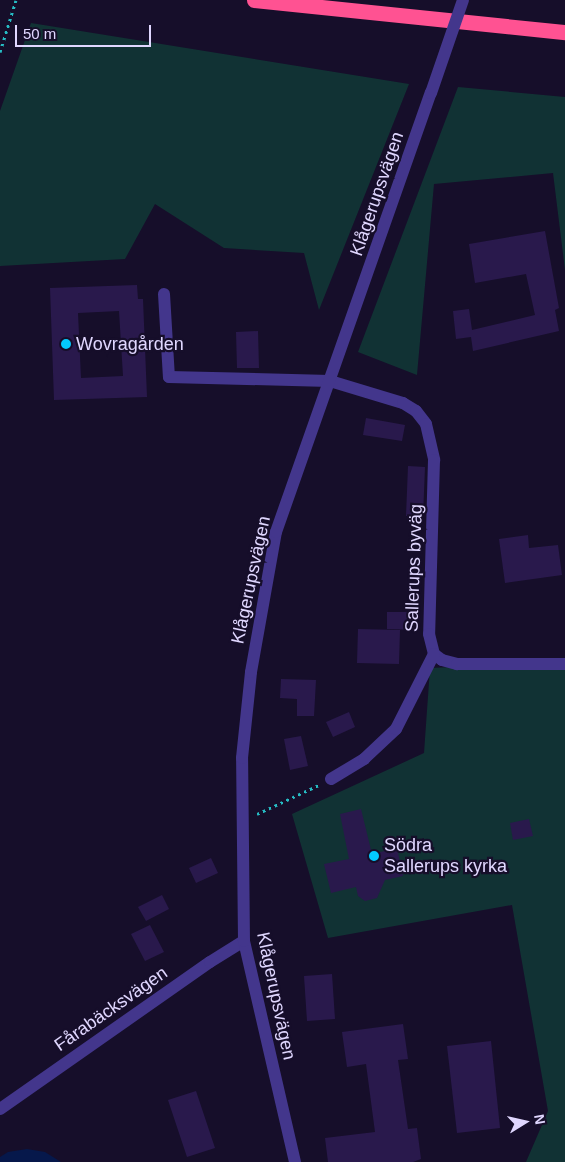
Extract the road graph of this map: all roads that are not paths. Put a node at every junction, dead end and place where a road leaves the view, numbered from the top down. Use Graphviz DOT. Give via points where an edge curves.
graph roads {
  1 [pos="254,0"];
  2 [pos="463,0"];
  3 [pos="565,32"];
  4 [pos="164,294"];
  5 [pos="330,381"];
  6 [pos="434,654"];
  7 [pos="565,664"];
  8 [pos="331,779"];
  9 [pos="244,941"];
  10 [pos="0,1109"];
  11 [pos="295,1162"];
  1 -- 3 [label="highway"];
  2 -- 5 [label="street, Klågerupsvägen, bridge"];
  4 -- 5 [label="street, Sallerups byväg" via="169,377"];
  5 -- 6 [label="street, Sallerups byväg" via="403,402 426,424 434,460 428,634"];
  5 -- 9 [label="street, Klågerupsvägen" via="276,532 251,672 242,758"];
  6 -- 7 [label="street" via="457,664"];
  6 -- 8 [label="street, Sallerups byväg" via="396,729 364,759"];
  9 -- 10 [label="street, Fårabäcksvägen"];
  9 -- 11 [label="street, Klågerupsvägen"];
}
